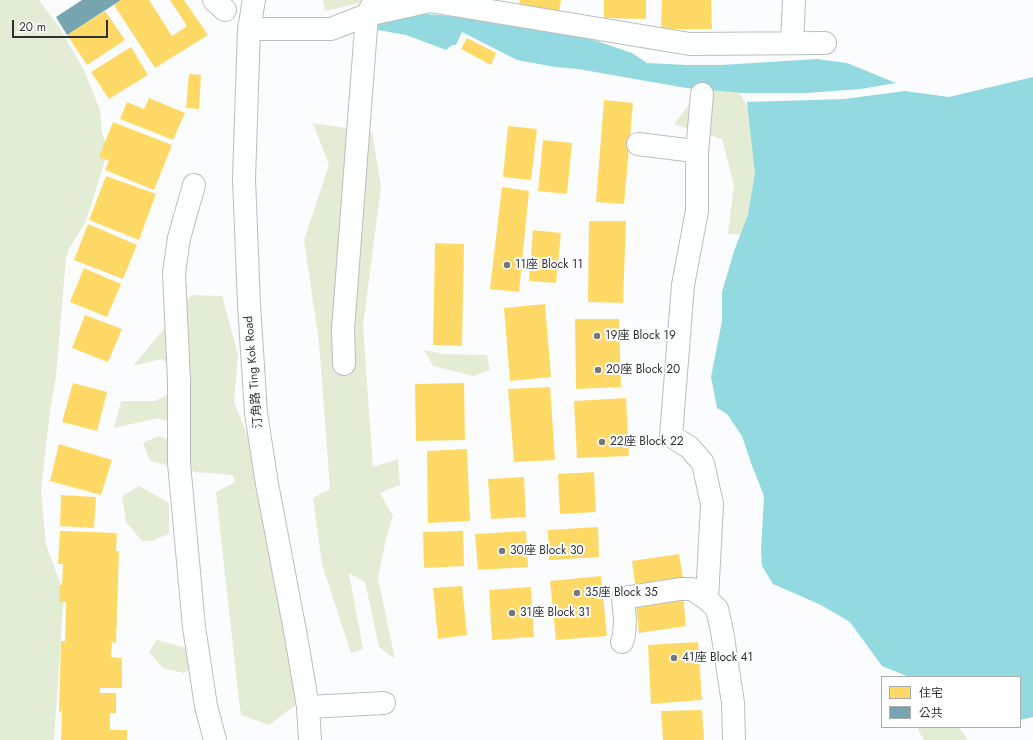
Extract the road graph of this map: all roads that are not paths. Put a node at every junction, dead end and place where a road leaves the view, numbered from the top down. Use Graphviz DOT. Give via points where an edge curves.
graph roads {
  1 [pos="254,0"];
  2 [pos="794,0"];
  3 [pos="371,7"];
  4 [pos="249,28"];
  5 [pos="792,43"];
  6 [pos="825,43"];
  7 [pos="702,94"];
  8 [pos="638,144"];
  9 [pos="697,153"];
  10 [pos="194,185"];
  11 [pos="344,364"];
  12 [pos="707,598"];
  13 [pos="622,642"];
  14 [pos="384,703"];
  15 [pos="308,707"];
  16 [pos="215,740"];
  17 [pos="310,740"];
  18 [pos="734,740"];
  1 -- 4 [label="main road, 汀角路 Ting Kok Road"];
  2 -- 5 [label="main road"];
  3 -- 4 [label="main road" via="331,29"];
  3 -- 5 [label="main road" via="430,1 690,44"];
  3 -- 11 [label="main road" via="342,330"];
  4 -- 15 [label="main road, 汀角路 Ting Kok Road" via="244,179 256,413"];
  5 -- 6 [label="main road"];
  7 -- 9 [label="main road"];
  8 -- 9 [label="main road"];
  9 -- 12 [label="main road" via="697,211 683,285 671,436 689,448 703,463 712,504"];
  10 -- 16 [label="main road" via="179,238 174,273 179,381 178,463 194,627 206,706"];
  12 -- 13 [label="main road" via="692,589 623,598 625,619"];
  12 -- 18 [label="main road" via="717,609 722,631 732,703"];
  14 -- 15 [label="main road"];
  15 -- 17 [label="main road, 汀角路 Ting Kok Road"];
}
